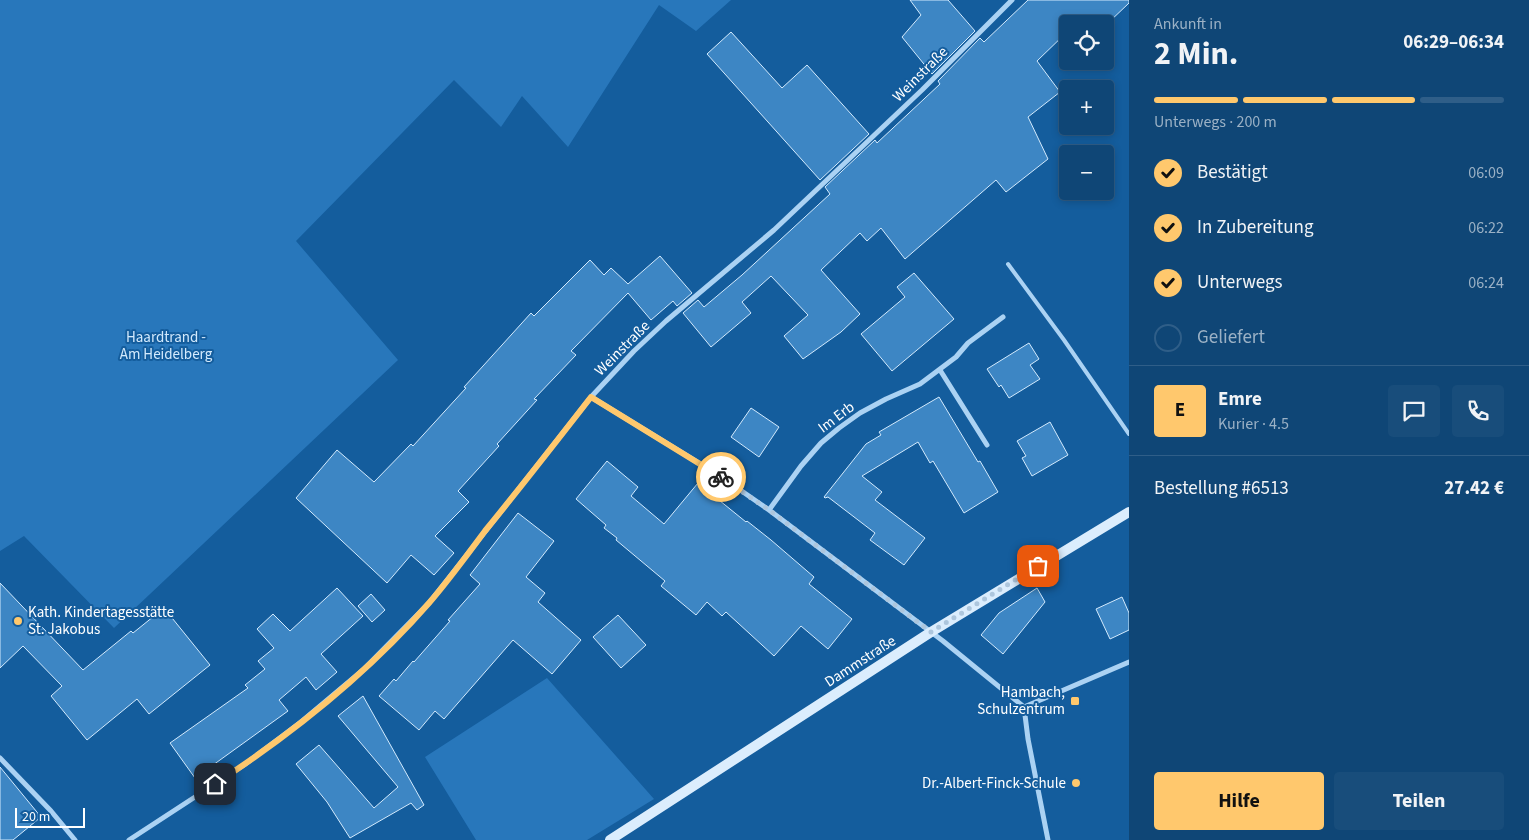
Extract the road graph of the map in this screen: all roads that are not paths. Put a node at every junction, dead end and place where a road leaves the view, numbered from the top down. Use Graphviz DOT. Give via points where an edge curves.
graph roads {
  1 [pos="1012,0"];
  2 [pos="1008,264"];
  3 [pos="1003,317"];
  4 [pos="940,370"];
  5 [pos="591,397"];
  6 [pos="1129,434"];
  7 [pos="987,445"];
  8 [pos="769,510"];
  9 [pos="1129,512"];
  10 [pos="931,632"];
  11 [pos="1129,662"];
  12 [pos="1024,706"];
  13 [pos="0,758"];
  14 [pos="75,840"];
  15 [pos="129,840"];
  16 [pos="610,840"];
  17 [pos="1048,840"];
  1 -- 5 [label="street, Weinstraße" via="787,218 660,327"];
  2 -- 6 [label="lane"];
  3 -- 4 [label="street, Im Erb" via="968,343"];
  4 -- 7 [label="street"];
  4 -- 8 [label="street, Im Erb" via="920,384 860,413 839,428 801,466"];
  5 -- 8 [label="street"];
  5 -- 15 [label="street, Weinstraße" via="429,603 363,670 244,765"];
  8 -- 10 [label="street"];
  9 -- 10 [label="street, Dammstraße"];
  10 -- 12 [label="street"];
  10 -- 16 [label="street, Dammstraße"];
  11 -- 12 [label="street"];
  12 -- 17 [label="street"];
  13 -- 14 [label="street"];
}
